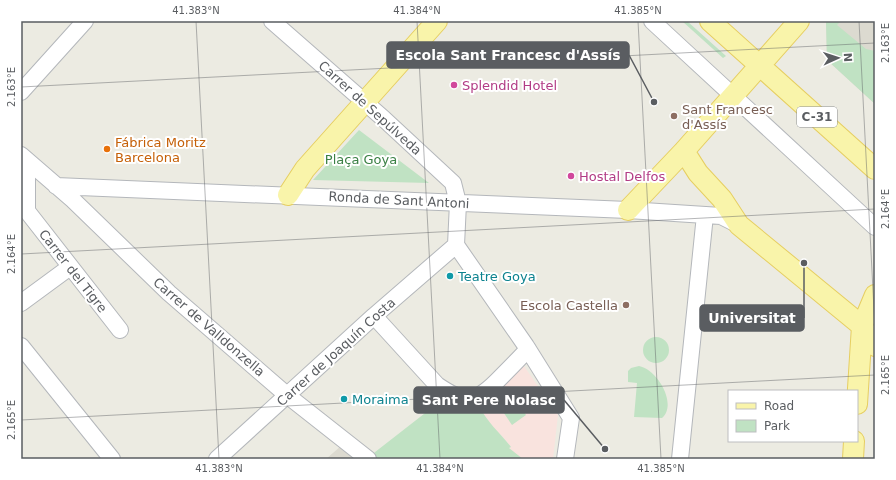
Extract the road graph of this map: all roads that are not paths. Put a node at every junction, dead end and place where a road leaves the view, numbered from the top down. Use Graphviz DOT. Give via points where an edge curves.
graph roads {
  1 [pos="85,21"];
  2 [pos="272,21"];
  3 [pos="437,21"];
  4 [pos="652,21"];
  5 [pos="710,21"];
  6 [pos="799,21"];
  7 [pos="760,65"];
  8 [pos="21,92"];
  9 [pos="733,96"];
  10 [pos="364,102"];
  11 [pos="684,151"];
  12 [pos="25,159"];
  13 [pos="875,169"];
  14 [pos="56,186"];
  15 [pos="288,195"];
  16 [pos="458,203"];
  17 [pos="628,210"];
  18 [pos="705,215"];
  19 [pos="738,224"];
  20 [pos="875,227"];
  21 [pos="456,245"];
  22 [pos="70,267"];
  23 [pos="875,295"];
  24 [pos="21,303"];
  25 [pos="374,316"];
  26 [pos="862,326"];
  27 [pos="120,330"];
  28 [pos="21,346"];
  29 [pos="875,346"];
  30 [pos="528,349"];
  31 [pos="858,390"];
  32 [pos="288,396"];
  33 [pos="854,442"];
  34 [pos="112,459"];
  35 [pos="216,459"];
  36 [pos="368,459"];
  37 [pos="566,459"];
  38 [pos="680,459"];
  39 [pos="854,459"];
  1 -- 8 [label="street"];
  2 -- 10 [label="street, Carrer de Sepúlveda"];
  3 -- 10 [label="main road"];
  4 -- 9 [label="street"];
  5 -- 7 [label="main road, C-31"];
  6 -- 7 [label="main road"];
  7 -- 9 [label="main road"];
  7 -- 13 [label="main road, C-31"];
  9 -- 11 [label="main road"];
  9 -- 20 [label="street"];
  10 -- 15 [label="main road" via="305,169"];
  10 -- 16 [label="street, Carrer de Sepúlveda" via="453,183"];
  11 -- 17 [label="main road"];
  11 -- 19 [label="main road" via="698,173 722,199"];
  12 -- 14 [label="street, Carrer de Valldonzella"];
  12 -- 22 [label="street, Carrer del Tigre" via="27,211"];
  14 -- 15 [label="street, Ronda de Sant Antoni"];
  14 -- 32 [label="street, Carrer de Valldonzella" via="169,293"];
  15 -- 16 [label="street, Ronda de Sant Antoni"];
  16 -- 17 [label="street, Ronda de Sant Antoni"];
  16 -- 21 [label="street, Carrer de Sepúlveda"];
  17 -- 18 [label="street, Ronda de Sant Antoni"];
  18 -- 19 [label="street, Ronda de Sant Antoni" via="721,216"];
  18 -- 38 [label="street"];
  19 -- 26 [label="main road"];
  21 -- 25 [label="street, Carrer de Joaquín Costa"];
  21 -- 30 [label="street"];
  22 -- 24 [label="street"];
  22 -- 27 [label="street, Carrer del Tigre"];
  23 -- 26 [label="main road"];
  25 -- 30 [label="street" via="437,385 462,398 484,395"];
  25 -- 32 [label="street, Carrer de Joaquín Costa"];
  26 -- 29 [label="main road"];
  26 -- 31 [label="main road"];
  28 -- 34 [label="street"];
  30 -- 37 [label="street" via="571,418"];
  32 -- 35 [label="street, Carrer de Joaquín Costa"];
  32 -- 36 [label="street, Carrer de Valldonzella"];
  33 -- 39 [label="main road"];
}
